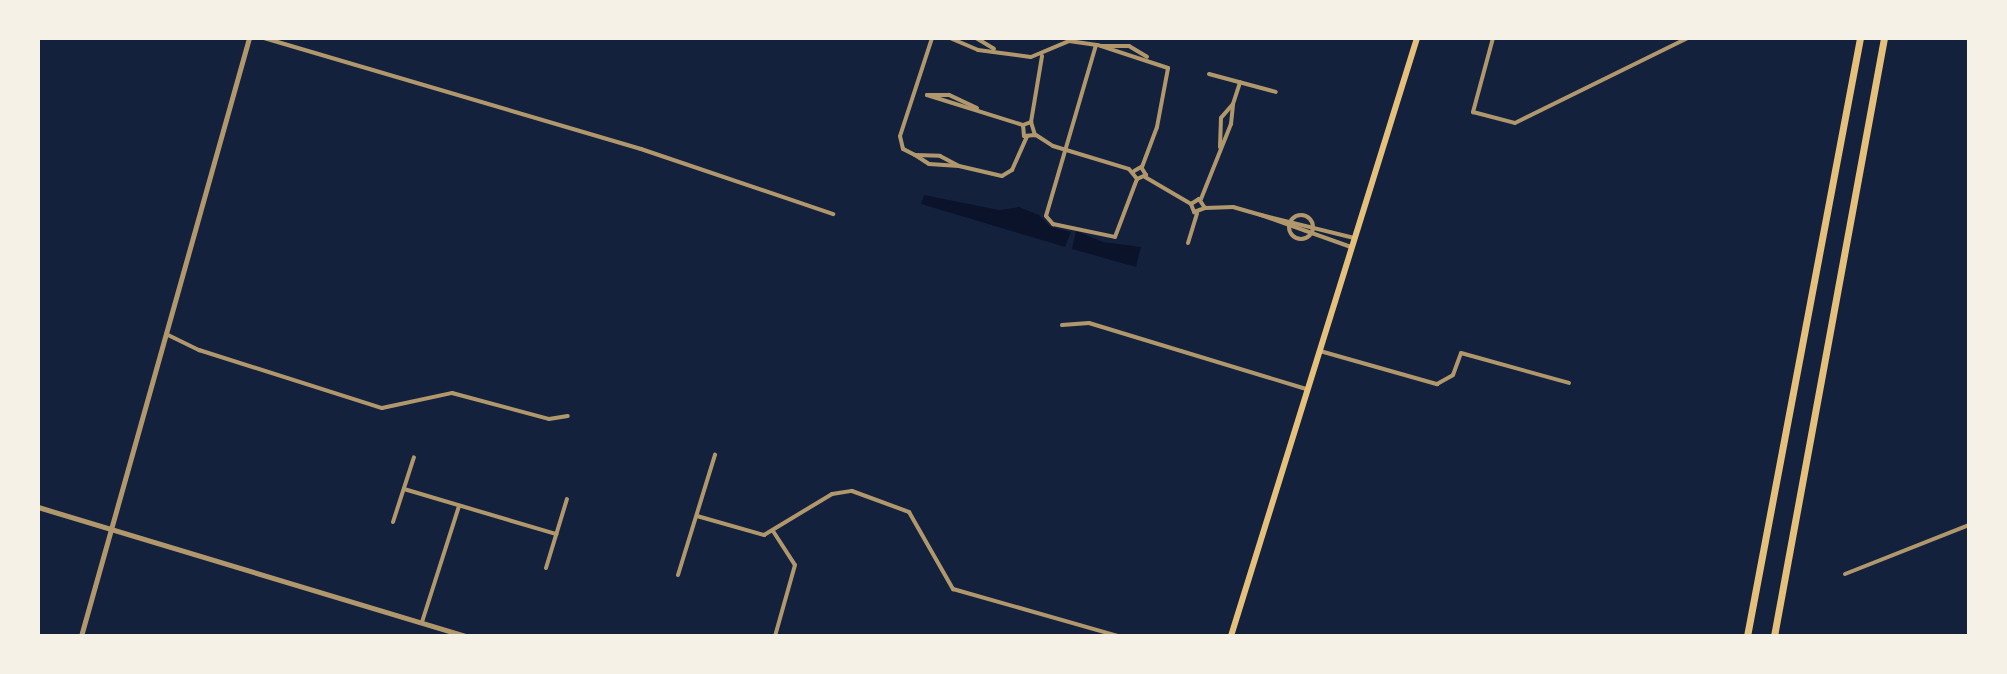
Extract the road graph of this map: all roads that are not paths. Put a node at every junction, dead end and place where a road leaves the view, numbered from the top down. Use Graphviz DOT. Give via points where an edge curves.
graph roads {
  1 [pos="249,38"];
  2 [pos="264,38"];
  3 [pos="932,38"];
  4 [pos="950,38"];
  5 [pos="976,38"];
  6 [pos="1417,38"];
  7 [pos="1493,38"];
  8 [pos="1688,38"];
  9 [pos="1860,38"];
  10 [pos="1884,38"];
  11 [pos="1099,45"];
  12 [pos="994,49"];
  13 [pos="1042,56"];
  14 [pos="1147,57"];
  15 [pos="1209,74"];
  16 [pos="1240,82"];
  17 [pos="916,92"];
  18 [pos="1276,92"];
  19 [pos="927,95"];
  20 [pos="1233,104"];
  21 [pos="977,108"];
  22 [pos="1031,122"];
  23 [pos="1023,125"];
  24 [pos="1035,135"];
  25 [pos="1027,137"];
  26 [pos="1220,147"];
  27 [pos="1066,149"];
  28 [pos="915,155"];
  29 [pos="959,166"];
  30 [pos="1142,167"];
  31 [pos="1134,171"];
  32 [pos="1145,177"];
  33 [pos="1137,179"];
  34 [pos="1201,199"];
  35 [pos="1191,204"];
  36 [pos="1205,208"];
  37 [pos="1197,213"];
  38 [pos="833,214"];
  39 [pos="1261,215"];
  40 [pos="1292,220"];
  41 [pos="1313,227"];
  42 [pos="1290,228"];
  43 [pos="1311,235"];
  44 [pos="1354,238"];
  45 [pos="1188,243"];
  46 [pos="1351,247"];
  47 [pos="1062,325"];
  48 [pos="164,333"];
  49 [pos="1318,350"];
  50 [pos="1569,383"];
  51 [pos="1306,389"];
  52 [pos="568,416"];
  53 [pos="715,455"];
  54 [pos="414,457"];
  55 [pos="404,489"];
  56 [pos="567,499"];
  57 [pos="459,506"];
  58 [pos="38,507"];
  59 [pos="697,516"];
  60 [pos="393,522"];
  61 [pos="1969,525"];
  62 [pos="110,529"];
  63 [pos="773,531"];
  64 [pos="556,534"];
  65 [pos="546,568"];
  66 [pos="1845,574"];
  67 [pos="678,575"];
  68 [pos="422,622"];
  69 [pos="81,636"];
  70 [pos="466,636"];
  71 [pos="775,636"];
  72 [pos="1118,636"];
  73 [pos="1231,636"];
  74 [pos="1747,636"];
  75 [pos="1774,636"];
  1 -- 48 [label="street"];
  2 -- 38 [label="street" via="641,149"];
  3 -- 17 [label="street"];
  4 -- 12 [label="street" via="964,46"];
  5 -- 12 [label="street"];
  6 -- 44 [label="main road"];
  7 -- 8 [label="street" via="1472,104 1476,114 1520,123"];
  9 -- 74 [label="highway"];
  10 -- 75 [label="highway"];
  11 -- 13 [label="street" via="1069,41"];
  11 -- 14 [label="street" via="1119,56"];
  11 -- 14 [label="street" via="1129,46"];
  11 -- 27 [label="street"];
  12 -- 13 [label="street"];
  13 -- 22 [label="street"];
  14 -- 30 [label="street" via="1163,62 1169,71"];
  15 -- 16 [label="street"];
  16 -- 18 [label="street"];
  16 -- 20 [label="street"];
  17 -- 19 [label="street"];
  17 -- 28 [label="street" via="900,136 903,149"];
  19 -- 21 [label="street" via="949,106"];
  19 -- 21 [label="street" via="949,95"];
  20 -- 26 [label="street"];
  20 -- 26 [label="street" via="1221,118"];
  21 -- 23 [label="street"];
  22 -- 23 [label="street"];
  22 -- 24 [label="street"];
  23 -- 25 [label="street"];
  24 -- 25 [label="street"];
  24 -- 27 [label="street"];
  25 -- 29 [label="street" via="1012,170 1002,176"];
  26 -- 34 [label="street"];
  27 -- 31 [label="street"];
  27 -- 33 [label="street" via="1046,216 1058,225 1118,236"];
  28 -- 29 [label="street" via="940,156"];
  28 -- 29 [label="street" via="929,164"];
  30 -- 31 [label="street"];
  30 -- 32 [label="street"];
  31 -- 33 [label="street"];
  32 -- 33 [label="street"];
  32 -- 35 [label="street"];
  34 -- 35 [label="street"];
  34 -- 36 [label="street"];
  35 -- 37 [label="street"];
  36 -- 37 [label="street"];
  36 -- 39 [label="street" via="1233,207"];
  37 -- 45 [label="street"];
  39 -- 40 [label="street"];
  39 -- 42 [label="street"];
  40 -- 41 [label="street" via="1305,216"];
  40 -- 42 [label="street"];
  41 -- 43 [label="street"];
  41 -- 44 [label="street"];
  42 -- 43 [label="street" via="1298,239"];
  43 -- 46 [label="street"];
  44 -- 46 [label="main road"];
  46 -- 49 [label="main road"];
  47 -- 51 [label="street" via="1089,323"];
  48 -- 52 [label="street" via="199,350 382,408 452,393 549,419"];
  48 -- 62 [label="street"];
  49 -- 50 [label="street" via="1437,384 1451,378 1461,353"];
  49 -- 51 [label="main road"];
  51 -- 73 [label="main road"];
  53 -- 59 [label="street"];
  54 -- 55 [label="street"];
  55 -- 57 [label="street"];
  55 -- 60 [label="street"];
  56 -- 64 [label="street"];
  57 -- 64 [label="street"];
  57 -- 68 [label="street"];
  58 -- 62 [label="street"];
  59 -- 63 [label="street" via="759,534"];
  59 -- 67 [label="street"];
  61 -- 66 [label="street"];
  62 -- 68 [label="street"];
  62 -- 69 [label="street"];
  63 -- 71 [label="street" via="795,565"];
  63 -- 72 [label="street" via="840,492 900,505 953,589"];
  64 -- 65 [label="street"];
  68 -- 70 [label="street"];
}
